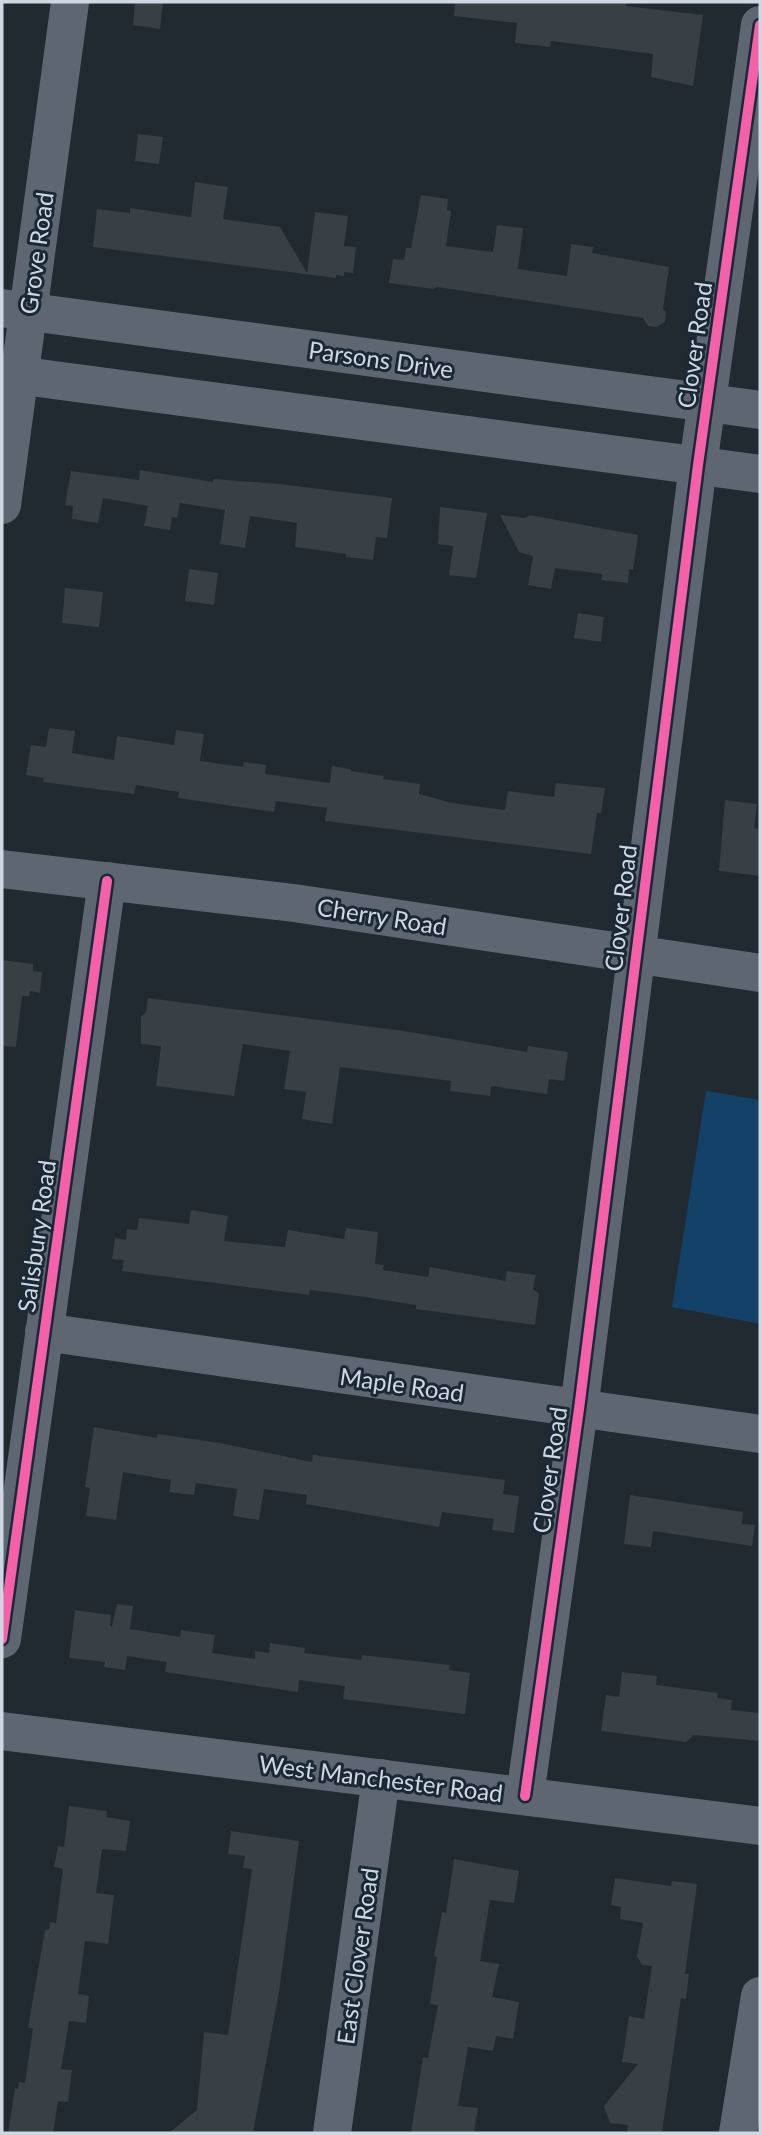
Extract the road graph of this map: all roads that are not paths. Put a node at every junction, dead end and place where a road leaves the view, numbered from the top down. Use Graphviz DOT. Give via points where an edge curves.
graph roads {
  1 [pos="70,2"];
  2 [pos="760,25"];
  3 [pos="15,310"];
  4 [pos="10,374"];
  5 [pos="706,403"];
  6 [pos="760,411"];
  7 [pos="698,465"];
  8 [pos="760,474"];
  9 [pos="2,505"];
  10 [pos="2,869"];
  11 [pos="107,881"];
  12 [pos="635,954"];
  13 [pos="760,972"];
  14 [pos="44,1332"];
  15 [pos="579,1409"];
  16 [pos="760,1434"];
  17 [pos="2,1639"];
  18 [pos="2,1731"];
  19 [pos="381,1778"];
  20 [pos="525,1796"];
  21 [pos="760,1826"];
  22 [pos="760,1996"];
  23 [pos="332,2133"];
  24 [pos="738,2133"];
  1 -- 3 [label="street, Grove Road"];
  2 -- 5 [label="street, Clover Road"];
  3 -- 4 [label="street, Grove Road"];
  3 -- 5 [label="street, Parsons Drive"];
  4 -- 7 [label="street"];
  4 -- 9 [label="street, Grove Road"];
  5 -- 6 [label="street, Parsons Drive"];
  5 -- 7 [label="street, Clover Road"];
  7 -- 8 [label="street"];
  7 -- 12 [label="street, Clover Road"];
  10 -- 11 [label="street, Cherry Road"];
  11 -- 12 [label="street, Cherry Road" via="294,903"];
  11 -- 14 [label="street, Salisbury Road"];
  12 -- 13 [label="street, Cherry Road"];
  12 -- 15 [label="street, Clover Road"];
  14 -- 15 [label="street, Maple Road"];
  14 -- 17 [label="street, Salisbury Road"];
  15 -- 16 [label="street, Maple Road"];
  15 -- 20 [label="street, Clover Road"];
  18 -- 19 [label="street, West Manchester Road"];
  19 -- 20 [label="street, West Manchester Road"];
  19 -- 23 [label="street, East Clover Road"];
  20 -- 21 [label="street, West Manchester Road"];
  22 -- 24 [label="street"];
}
